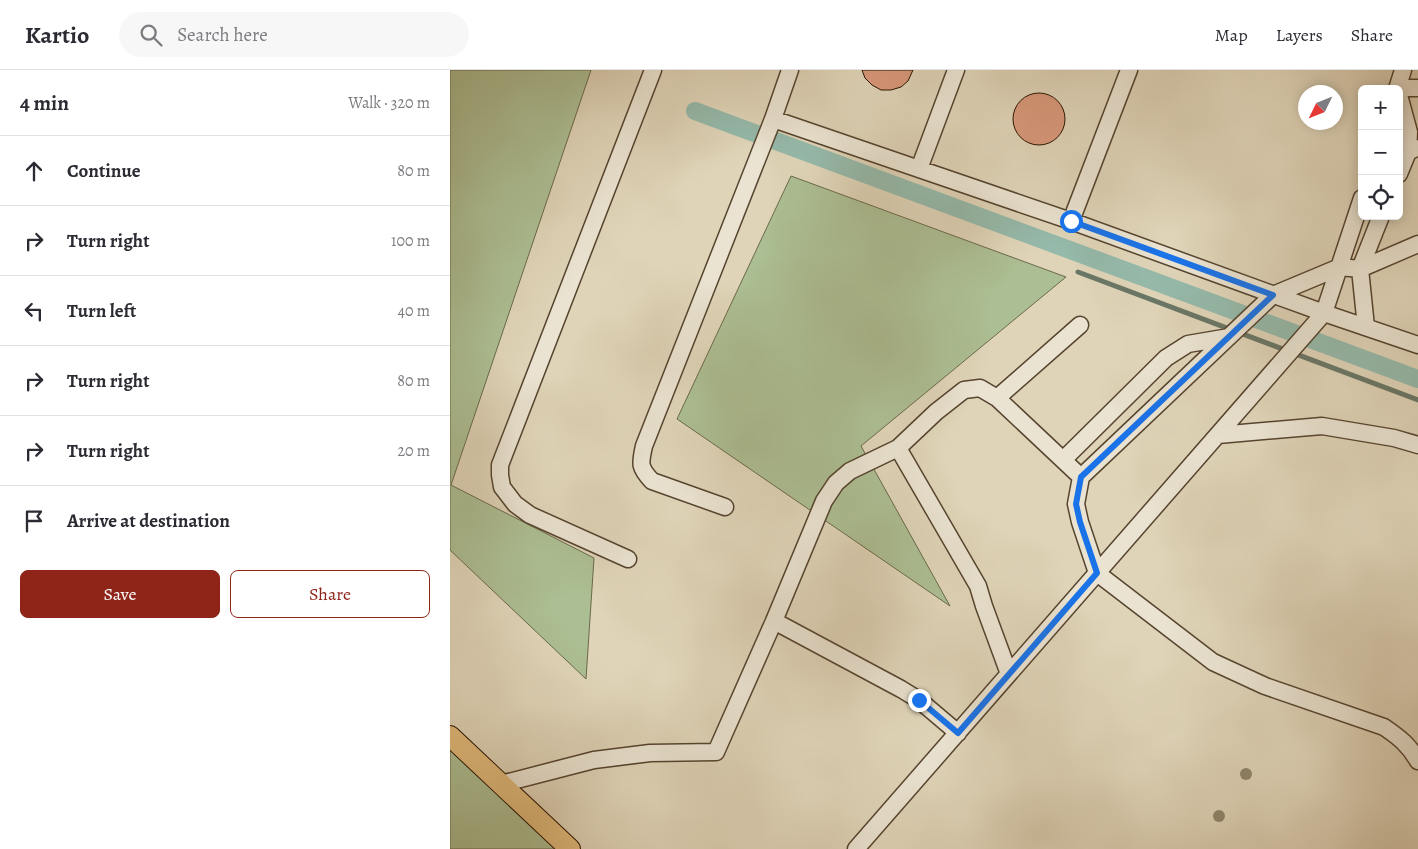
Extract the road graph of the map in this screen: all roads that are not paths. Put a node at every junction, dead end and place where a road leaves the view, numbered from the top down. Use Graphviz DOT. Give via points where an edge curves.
graph roads {
  1 [pos="653,70"];
  2 [pos="790,70"];
  3 [pos="956,70"];
  4 [pos="1129,70"];
  5 [pos="1404,70"];
  6 [pos="1398,85"];
  7 [pos="1418,88"];
  8 [pos="1403,89"];
  9 [pos="1403,110"];
  10 [pos="773,119"];
  11 [pos="1413,149"];
  12 [pos="1403,167"];
  13 [pos="919,169"];
  14 [pos="1358,211"];
  15 [pos="1380,220"];
  16 [pos="1071,221"];
  17 [pos="1418,244"];
  18 [pos="1340,267"];
  19 [pos="1360,269"];
  20 [pos="1273,295"];
  21 [pos="1324,313"];
  22 [pos="1080,325"];
  23 [pos="1366,327"];
  24 [pos="1229,337"];
  25 [pos="1417,342"];
  26 [pos="997,398"];
  27 [pos="1218,435"];
  28 [pos="1418,445"];
  29 [pos="898,448"];
  30 [pos="1063,460"];
  31 [pos="1081,477"];
  32 [pos="725,508"];
  33 [pos="628,559"];
  34 [pos="1097,573"];
  35 [pos="774,622"];
  36 [pos="1009,674"];
  37 [pos="958,733"];
  38 [pos="450,736"];
  39 [pos="1418,762"];
  40 [pos="501,784"];
  41 [pos="864,847"];
  42 [pos="570,849"];
  1 -- 33 [label="lane" via="500,465 502,488 515,504 530,515"];
  2 -- 10 [label="lane"];
  3 -- 13 [label="lane"];
  4 -- 16 [label="lane"];
  5 -- 6 [label="lane"];
  7 -- 8 [label="lane"];
  9 -- 11 [label="lane"];
  10 -- 13 [label="lane"];
  10 -- 32 [label="lane" via="641,459 643,472 652,481"];
  11 -- 12 [label="lane"];
  13 -- 16 [label="lane"];
  14 -- 18 [label="lane"];
  15 -- 19 [label="lane"];
  16 -- 20 [label="lane"];
  17 -- 19 [label="lane"];
  18 -- 19 [label="lane"];
  18 -- 20 [label="lane"];
  18 -- 21 [label="lane"];
  19 -- 23 [label="lane"];
  20 -- 21 [label="lane"];
  20 -- 24 [label="lane"];
  21 -- 23 [label="lane"];
  21 -- 27 [label="lane"];
  22 -- 26 [label="lane"];
  23 -- 25 [label="lane"];
  24 -- 30 [label="lane" via="1188,344 1166,358"];
  24 -- 31 [label="lane"];
  26 -- 29 [label="lane" via="980,388 964,390"];
  26 -- 30 [label="lane"];
  27 -- 28 [label="lane" via="1322,426"];
  27 -- 34 [label="lane"];
  29 -- 35 [label="lane" via="850,471 836,483 824,500"];
  29 -- 36 [label="lane" via="978,586"];
  30 -- 31 [label="lane"];
  31 -- 34 [label="lane" via="1076,504"];
  34 -- 36 [label="lane"];
  34 -- 39 [label="lane" via="1213,662 1265,686 1384,727 1412,750"];
  35 -- 37 [label="lane" via="901,689"];
  35 -- 40 [label="lane" via="716,752 650,753 594,760"];
  36 -- 37 [label="lane"];
  37 -- 41 [label="lane"];
  38 -- 40 [label="main road"];
  40 -- 42 [label="main road"];
}
